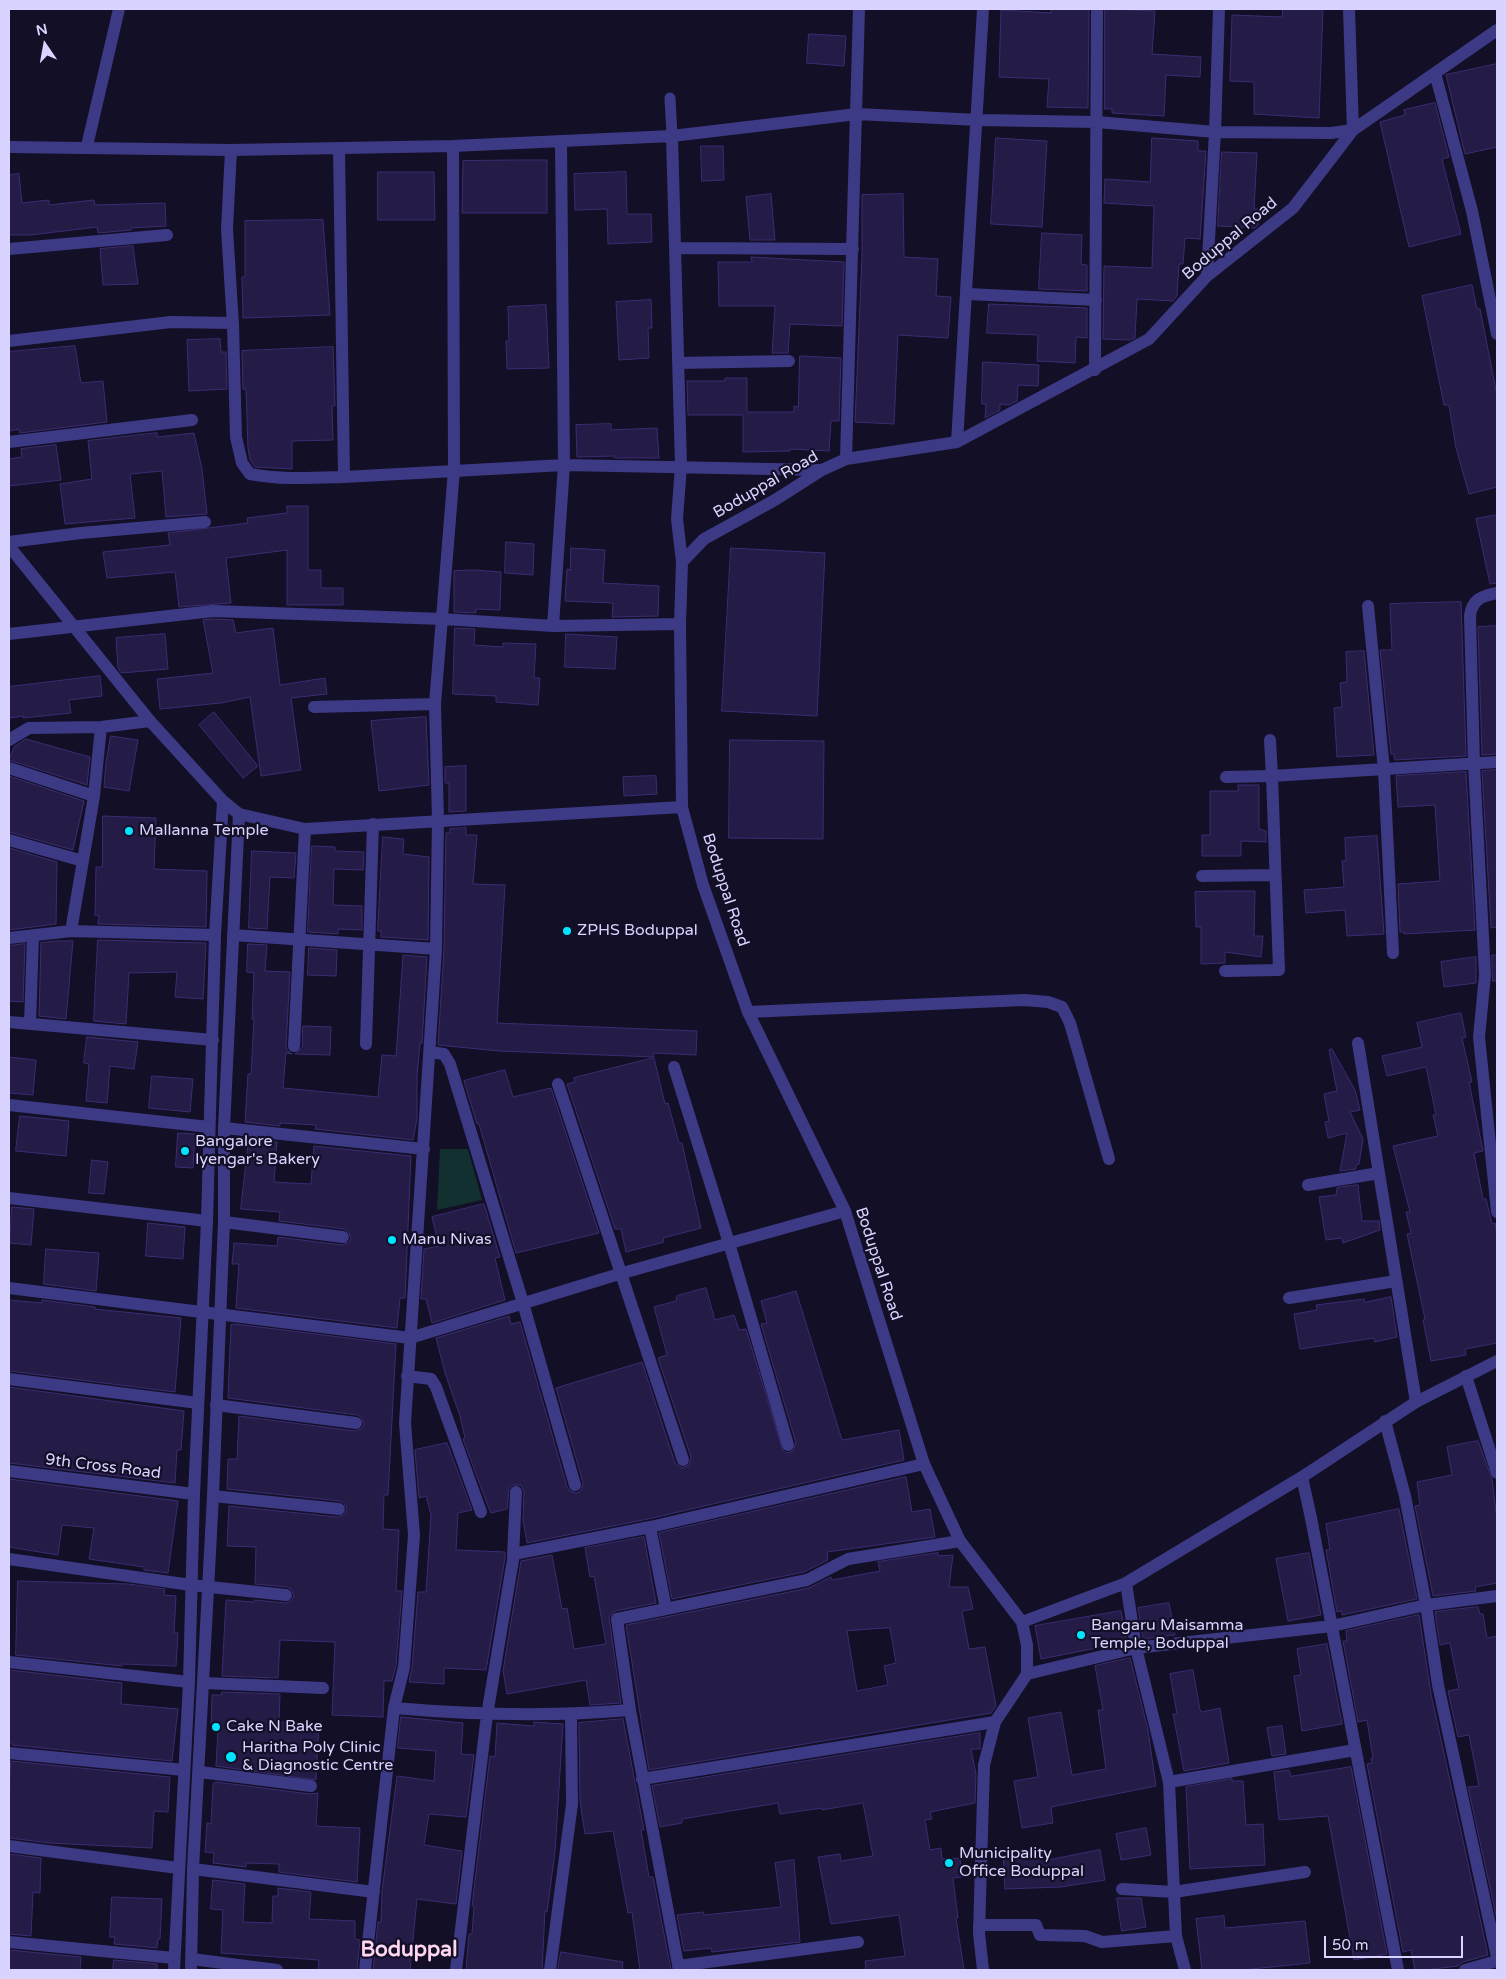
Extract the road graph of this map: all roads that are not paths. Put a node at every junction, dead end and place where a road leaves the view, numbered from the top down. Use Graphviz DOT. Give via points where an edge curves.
graph roads {
  1 [pos="118,9"];
  2 [pos="859,9"];
  3 [pos="983,9"];
  4 [pos="1097,9"];
  5 [pos="1219,9"];
  6 [pos="1349,9"];
  7 [pos="1497,30"];
  8 [pos="1435,73"];
  9 [pos="670,98"];
  10 [pos="857,114"];
  11 [pos="978,120"];
  12 [pos="1097,122"];
  13 [pos="1353,130"];
  14 [pos="1215,132"];
  15 [pos="672,136"];
  16 [pos="561,141"];
  17 [pos="87,146"];
  18 [pos="453,146"];
  19 [pos="9,147"];
  20 [pos="339,149"];
  21 [pos="231,150"];
  22 [pos="167,235"];
  23 [pos="676,248"];
  24 [pos="9,249"];
  25 [pos="854,249"];
  26 [pos="1207,276"];
  27 [pos="966,294"];
  28 [pos="1096,300"];
  29 [pos="233,323"];
  30 [pos="1497,334"];
  31 [pos="9,341"];
  32 [pos="789,361"];
  33 [pos="678,363"];
  34 [pos="1096,370"];
  35 [pos="192,420"];
  36 [pos="9,442"];
  37 [pos="957,442"];
  38 [pos="846,459"];
  39 [pos="564,465"];
  40 [pos="681,466"];
  41 [pos="454,470"];
  42 [pos="822,470"];
  43 [pos="344,477"];
  44 [pos="205,522"];
  45 [pos="9,542"];
  46 [pos="9,546"];
  47 [pos="682,562"];
  48 [pos="1497,593"];
  49 [pos="1368,606"];
  50 [pos="443,619"];
  51 [pos="680,624"];
  52 [pos="73,625"];
  53 [pos="553,626"];
  54 [pos="9,634"];
  55 [pos="435,704"];
  56 [pos="314,707"];
  57 [pos="150,721"];
  58 [pos="101,727"];
  59 [pos="9,740"];
  60 [pos="1270,740"];
  61 [pos="1497,762"];
  62 [pos="1474,764"];
  63 [pos="9,768"];
  64 [pos="1384,770"];
  65 [pos="1272,776"];
  66 [pos="1226,777"];
  67 [pos="94,796"];
  68 [pos="223,801"];
  69 [pos="682,806"];
  70 [pos="239,814"];
  71 [pos="438,820"];
  72 [pos="373,824"];
  73 [pos="305,829"];
  74 [pos="9,840"];
  75 [pos="83,861"];
  76 [pos="1274,875"];
  77 [pos="1202,876"];
  78 [pos="71,931"];
  79 [pos="215,935"];
  80 [pos="232,935"];
  81 [pos="33,936"];
  82 [pos="9,938"];
  83 [pos="299,940"];
  84 [pos="370,945"];
  85 [pos="436,949"];
  86 [pos="1393,953"];
  87 [pos="1225,971"];
  88 [pos="748,1012"];
  89 [pos="9,1022"];
  90 [pos="30,1024"];
  91 [pos="213,1040"];
  92 [pos="1358,1043"];
  93 [pos="366,1044"];
  94 [pos="294,1046"];
  95 [pos="430,1052"];
  96 [pos="674,1067"];
  97 [pos="558,1084"];
  98 [pos="9,1105"];
  99 [pos="209,1127"];
  100 [pos="224,1128"];
  101 [pos="424,1149"];
  102 [pos="1109,1159"];
  103 [pos="1379,1173"];
  104 [pos="1308,1185"];
  105 [pos="9,1198"];
  106 [pos="845,1210"];
  107 [pos="1497,1212"];
  108 [pos="207,1221"];
  109 [pos="224,1222"];
  110 [pos="343,1237"];
  111 [pos="729,1243"];
  112 [pos="619,1274"];
  113 [pos="1396,1282"];
  114 [pos="9,1288"];
  115 [pos="1288,1298"];
  116 [pos="523,1303"];
  117 [pos="201,1313"];
  118 [pos="219,1314"];
  119 [pos="410,1338"];
  120 [pos="1497,1361"];
  121 [pos="407,1376"];
  122 [pos="1466,1376"];
  123 [pos="9,1379"];
  124 [pos="1416,1402"];
  125 [pos="198,1403"];
  126 [pos="216,1405"];
  127 [pos="1385,1421"];
  128 [pos="356,1423"];
  129 [pos="788,1445"];
  130 [pos="683,1460"];
  131 [pos="924,1464"];
  132 [pos="9,1471"];
  133 [pos="1497,1473"];
  134 [pos="1302,1476"];
  135 [pos="575,1485"];
  136 [pos="516,1492"];
  137 [pos="194,1494"];
  138 [pos="213,1496"];
  139 [pos="339,1509"];
  140 [pos="481,1512"];
  141 [pos="650,1527"];
  142 [pos="960,1541"];
  143 [pos="513,1557"];
  144 [pos="9,1559"];
  145 [pos="1126,1583"];
  146 [pos="191,1585"];
  147 [pos="206,1586"];
  148 [pos="286,1595"];
  149 [pos="1497,1596"];
  150 [pos="1426,1605"];
  151 [pos="666,1609"];
  152 [pos="1022,1622"];
  153 [pos="1332,1626"];
  154 [pos="1136,1648"];
  155 [pos="9,1662"];
  156 [pos="1027,1674"];
  157 [pos="189,1682"];
  158 [pos="204,1683"];
  159 [pos="323,1688"];
  160 [pos="394,1708"];
  161 [pos="630,1710"];
  162 [pos="487,1715"];
  163 [pos="570,1715"];
  164 [pos="995,1722"];
  165 [pos="1355,1750"];
  166 [pos="9,1752"];
  167 [pos="184,1770"];
  168 [pos="200,1772"];
  169 [pos="642,1779"];
  170 [pos="1169,1782"];
  171 [pos="311,1786"];
  172 [pos="9,1846"];
  173 [pos="178,1868"];
  174 [pos="193,1869"];
  175 [pos="1305,1872"];
  176 [pos="1122,1889"];
  177 [pos="374,1892"];
  178 [pos="1174,1892"];
  179 [pos="979,1925"];
  180 [pos="1176,1936"];
  181 [pos="9,1942"];
  182 [pos="858,1942"];
  183 [pos="1497,1957"];
  184 [pos="1497,1961"];
  185 [pos="174,1964"];
  186 [pos="191,1964"];
  187 [pos="679,1968"];
  188 [pos="277,1970"];
  189 [pos="365,1970"];
  190 [pos="456,1970"];
  191 [pos="550,1970"];
  192 [pos="983,1970"];
  193 [pos="1186,1970"];
  194 [pos="1398,1970"];
  195 [pos="1465,1970"];
  1 -- 17 [label="street"];
  2 -- 10 [label="street"];
  3 -- 11 [label="street"];
  4 -- 12 [label="street"];
  5 -- 14 [label="street"];
  6 -- 13 [label="street"];
  7 -- 8 [label="street"];
  8 -- 13 [label="street"];
  8 -- 30 [label="street" via="1472,211"];
  9 -- 15 [label="lane"];
  10 -- 11 [label="street"];
  10 -- 15 [label="street"];
  10 -- 25 [label="street"];
  11 -- 12 [label="street"];
  11 -- 27 [label="street"];
  12 -- 14 [label="street"];
  12 -- 28 [label="street"];
  13 -- 14 [label="street" via="1331,133"];
  13 -- 26 [label="street, Boduppal Road" via="1294,208"];
  14 -- 26 [label="street"];
  15 -- 16 [label="street"];
  15 -- 23 [label="street"];
  16 -- 18 [label="street"];
  16 -- 39 [label="street"];
  17 -- 19 [label="street"];
  17 -- 21 [label="street"];
  18 -- 20 [label="street"];
  18 -- 41 [label="street"];
  20 -- 21 [label="street"];
  20 -- 43 [label="street"];
  21 -- 29 [label="street" via="227,230"];
  22 -- 24 [label="street"];
  23 -- 25 [label="street"];
  23 -- 33 [label="street"];
  25 -- 38 [label="street"];
  26 -- 34 [label="street, Boduppal Road" via="1149,339"];
  27 -- 28 [label="street"];
  27 -- 37 [label="street"];
  28 -- 34 [label="street"];
  29 -- 31 [label="street" via="171,322"];
  29 -- 43 [label="street" via="236,437 242,464 250,474 267,477"];
  32 -- 33 [label="street"];
  33 -- 40 [label="street"];
  34 -- 37 [label="street, Boduppal Road"];
  35 -- 36 [label="street"];
  37 -- 38 [label="street, Boduppal Road"];
  38 -- 42 [label="street, Boduppal Road"];
  39 -- 40 [label="street"];
  39 -- 41 [label="street"];
  39 -- 53 [label="street"];
  40 -- 42 [label="street"];
  40 -- 47 [label="street" via="677,519"];
  41 -- 43 [label="street"];
  41 -- 50 [label="street"];
  42 -- 47 [label="street, Boduppal Road" via="776,500 704,539"];
  44 -- 45 [label="street"];
  46 -- 52 [label="street"];
  47 -- 51 [label="street, Boduppal Road"];
  48 -- 62 [label="street" via="1482,596 1471,607"];
  49 -- 64 [label="street"];
  50 -- 52 [label="street" via="213,611"];
  50 -- 53 [label="street"];
  50 -- 55 [label="street"];
  51 -- 53 [label="street"];
  51 -- 69 [label="street, Boduppal Road"];
  52 -- 54 [label="street"];
  52 -- 57 [label="street"];
  55 -- 56 [label="street"];
  55 -- 71 [label="street"];
  57 -- 58 [label="street"];
  57 -- 68 [label="street"];
  58 -- 59 [label="street" via="29,728"];
  58 -- 67 [label="street"];
  60 -- 65 [label="street"];
  61 -- 62 [label="street"];
  62 -- 64 [label="street"];
  62 -- 107 [label="street" via="1485,975 1479,1038"];
  63 -- 67 [label="street"];
  64 -- 65 [label="street"];
  64 -- 86 [label="street"];
  65 -- 66 [label="street"];
  65 -- 76 [label="street"];
  67 -- 75 [label="street"];
  68 -- 70 [label="street"];
  68 -- 79 [label="street"];
  69 -- 71 [label="street"];
  69 -- 88 [label="street, Boduppal Road" via="703,885"];
  70 -- 73 [label="street"];
  70 -- 80 [label="street"];
  71 -- 72 [label="street"];
  71 -- 85 [label="street"];
  72 -- 73 [label="street"];
  72 -- 84 [label="street"];
  73 -- 83 [label="street"];
  74 -- 75 [label="street"];
  75 -- 78 [label="street"];
  76 -- 77 [label="street"];
  76 -- 87 [label="street" via="1279,970"];
  78 -- 79 [label="street"];
  78 -- 81 [label="street"];
  79 -- 91 [label="street"];
  80 -- 83 [label="street"];
  80 -- 100 [label="street"];
  81 -- 82 [label="street"];
  81 -- 90 [label="street"];
  83 -- 84 [label="street"];
  83 -- 94 [label="street"];
  84 -- 85 [label="street"];
  84 -- 93 [label="street"];
  85 -- 95 [label="street"];
  88 -- 102 [label="street" via="1024,1000 1062,1007 1070,1022"];
  88 -- 106 [label="street, Boduppal Road"];
  89 -- 90 [label="street"];
  90 -- 91 [label="street"];
  91 -- 99 [label="street"];
  92 -- 103 [label="street"];
  95 -- 101 [label="street"];
  95 -- 116 [label="street" via="444,1054 450,1064"];
  96 -- 111 [label="street"];
  97 -- 112 [label="street"];
  98 -- 99 [label="street"];
  99 -- 108 [label="street"];
  100 -- 101 [label="street"];
  100 -- 109 [label="street"];
  101 -- 119 [label="street"];
  103 -- 104 [label="street"];
  103 -- 113 [label="street"];
  105 -- 108 [label="street"];
  106 -- 111 [label="street"];
  106 -- 131 [label="street, Boduppal Road"];
  108 -- 117 [label="street"];
  109 -- 110 [label="street"];
  109 -- 118 [label="street"];
  111 -- 112 [label="street"];
  111 -- 129 [label="street"];
  112 -- 116 [label="street"];
  112 -- 130 [label="street"];
  113 -- 115 [label="street"];
  113 -- 124 [label="street"];
  114 -- 117 [label="street"];
  116 -- 119 [label="street"];
  116 -- 135 [label="street"];
  117 -- 118 [label="street"];
  117 -- 125 [label="street"];
  118 -- 119 [label="street"];
  118 -- 126 [label="street"];
  119 -- 121 [label="street"];
  120 -- 122 [label="street"];
  121 -- 140 [label="street" via="431,1379 436,1387"];
  121 -- 160 [label="street" via="405,1423 414,1535 404,1667"];
  122 -- 124 [label="street"];
  122 -- 133 [label="street"];
  123 -- 125 [label="street"];
  124 -- 127 [label="street"];
  125 -- 137 [label="street"];
  126 -- 128 [label="street"];
  126 -- 138 [label="street"];
  127 -- 134 [label="street"];
  127 -- 150 [label="street" via="1405,1496"];
  131 -- 141 [label="street"];
  131 -- 142 [label="street, Boduppal Road"];
  132 -- 137 [label="street, 9th Cross Road"];
  134 -- 145 [label="street"];
  134 -- 153 [label="street"];
  136 -- 143 [label="street"];
  137 -- 146 [label="street"];
  138 -- 139 [label="street"];
  138 -- 147 [label="street"];
  141 -- 143 [label="street" via="514,1554"];
  141 -- 151 [label="street"];
  142 -- 151 [label="street" via="848,1559 807,1580"];
  142 -- 152 [label="street, Boduppal Road"];
  143 -- 162 [label="street"];
  144 -- 146 [label="street"];
  145 -- 152 [label="street"];
  145 -- 154 [label="street"];
  146 -- 147 [label="street"];
  146 -- 157 [label="street"];
  147 -- 148 [label="street"];
  147 -- 158 [label="street"];
  149 -- 150 [label="street"];
  150 -- 153 [label="street"];
  150 -- 183 [label="street" via="1438,1685"];
  151 -- 161 [label="street" via="617,1620"];
  152 -- 156 [label="street, Boduppal Road" via="1027,1645"];
  153 -- 154 [label="street"];
  153 -- 165 [label="street"];
  154 -- 156 [label="street"];
  154 -- 170 [label="street"];
  155 -- 157 [label="street"];
  156 -- 164 [label="street"];
  157 -- 167 [label="street"];
  158 -- 159 [label="street"];
  158 -- 168 [label="street"];
  160 -- 162 [label="street"];
  160 -- 177 [label="street"];
  161 -- 163 [label="street"];
  161 -- 169 [label="street"];
  162 -- 163 [label="street"];
  162 -- 190 [label="street"];
  163 -- 191 [label="street" via="572,1804"];
  164 -- 169 [label="street"];
  164 -- 179 [label="street" via="984,1765"];
  165 -- 170 [label="street"];
  165 -- 194 [label="street"];
  166 -- 167 [label="street"];
  167 -- 173 [label="street"];
  168 -- 171 [label="street"];
  168 -- 174 [label="street"];
  169 -- 187 [label="street"];
  170 -- 178 [label="street"];
  172 -- 173 [label="street"];
  173 -- 185 [label="street"];
  174 -- 177 [label="street"];
  174 -- 186 [label="street"];
  175 -- 178 [label="street"];
  176 -- 178 [label="street"];
  177 -- 189 [label="street"];
  178 -- 180 [label="street"];
  179 -- 180 [label="street" via="1036,1925 1040,1935 1085,1936 1102,1942"];
  179 -- 192 [label="street"];
  180 -- 193 [label="street"];
  181 -- 185 [label="street"];
  182 -- 187 [label="street"];
  184 -- 195 [label="street"];
  186 -- 188 [label="street"];
}
